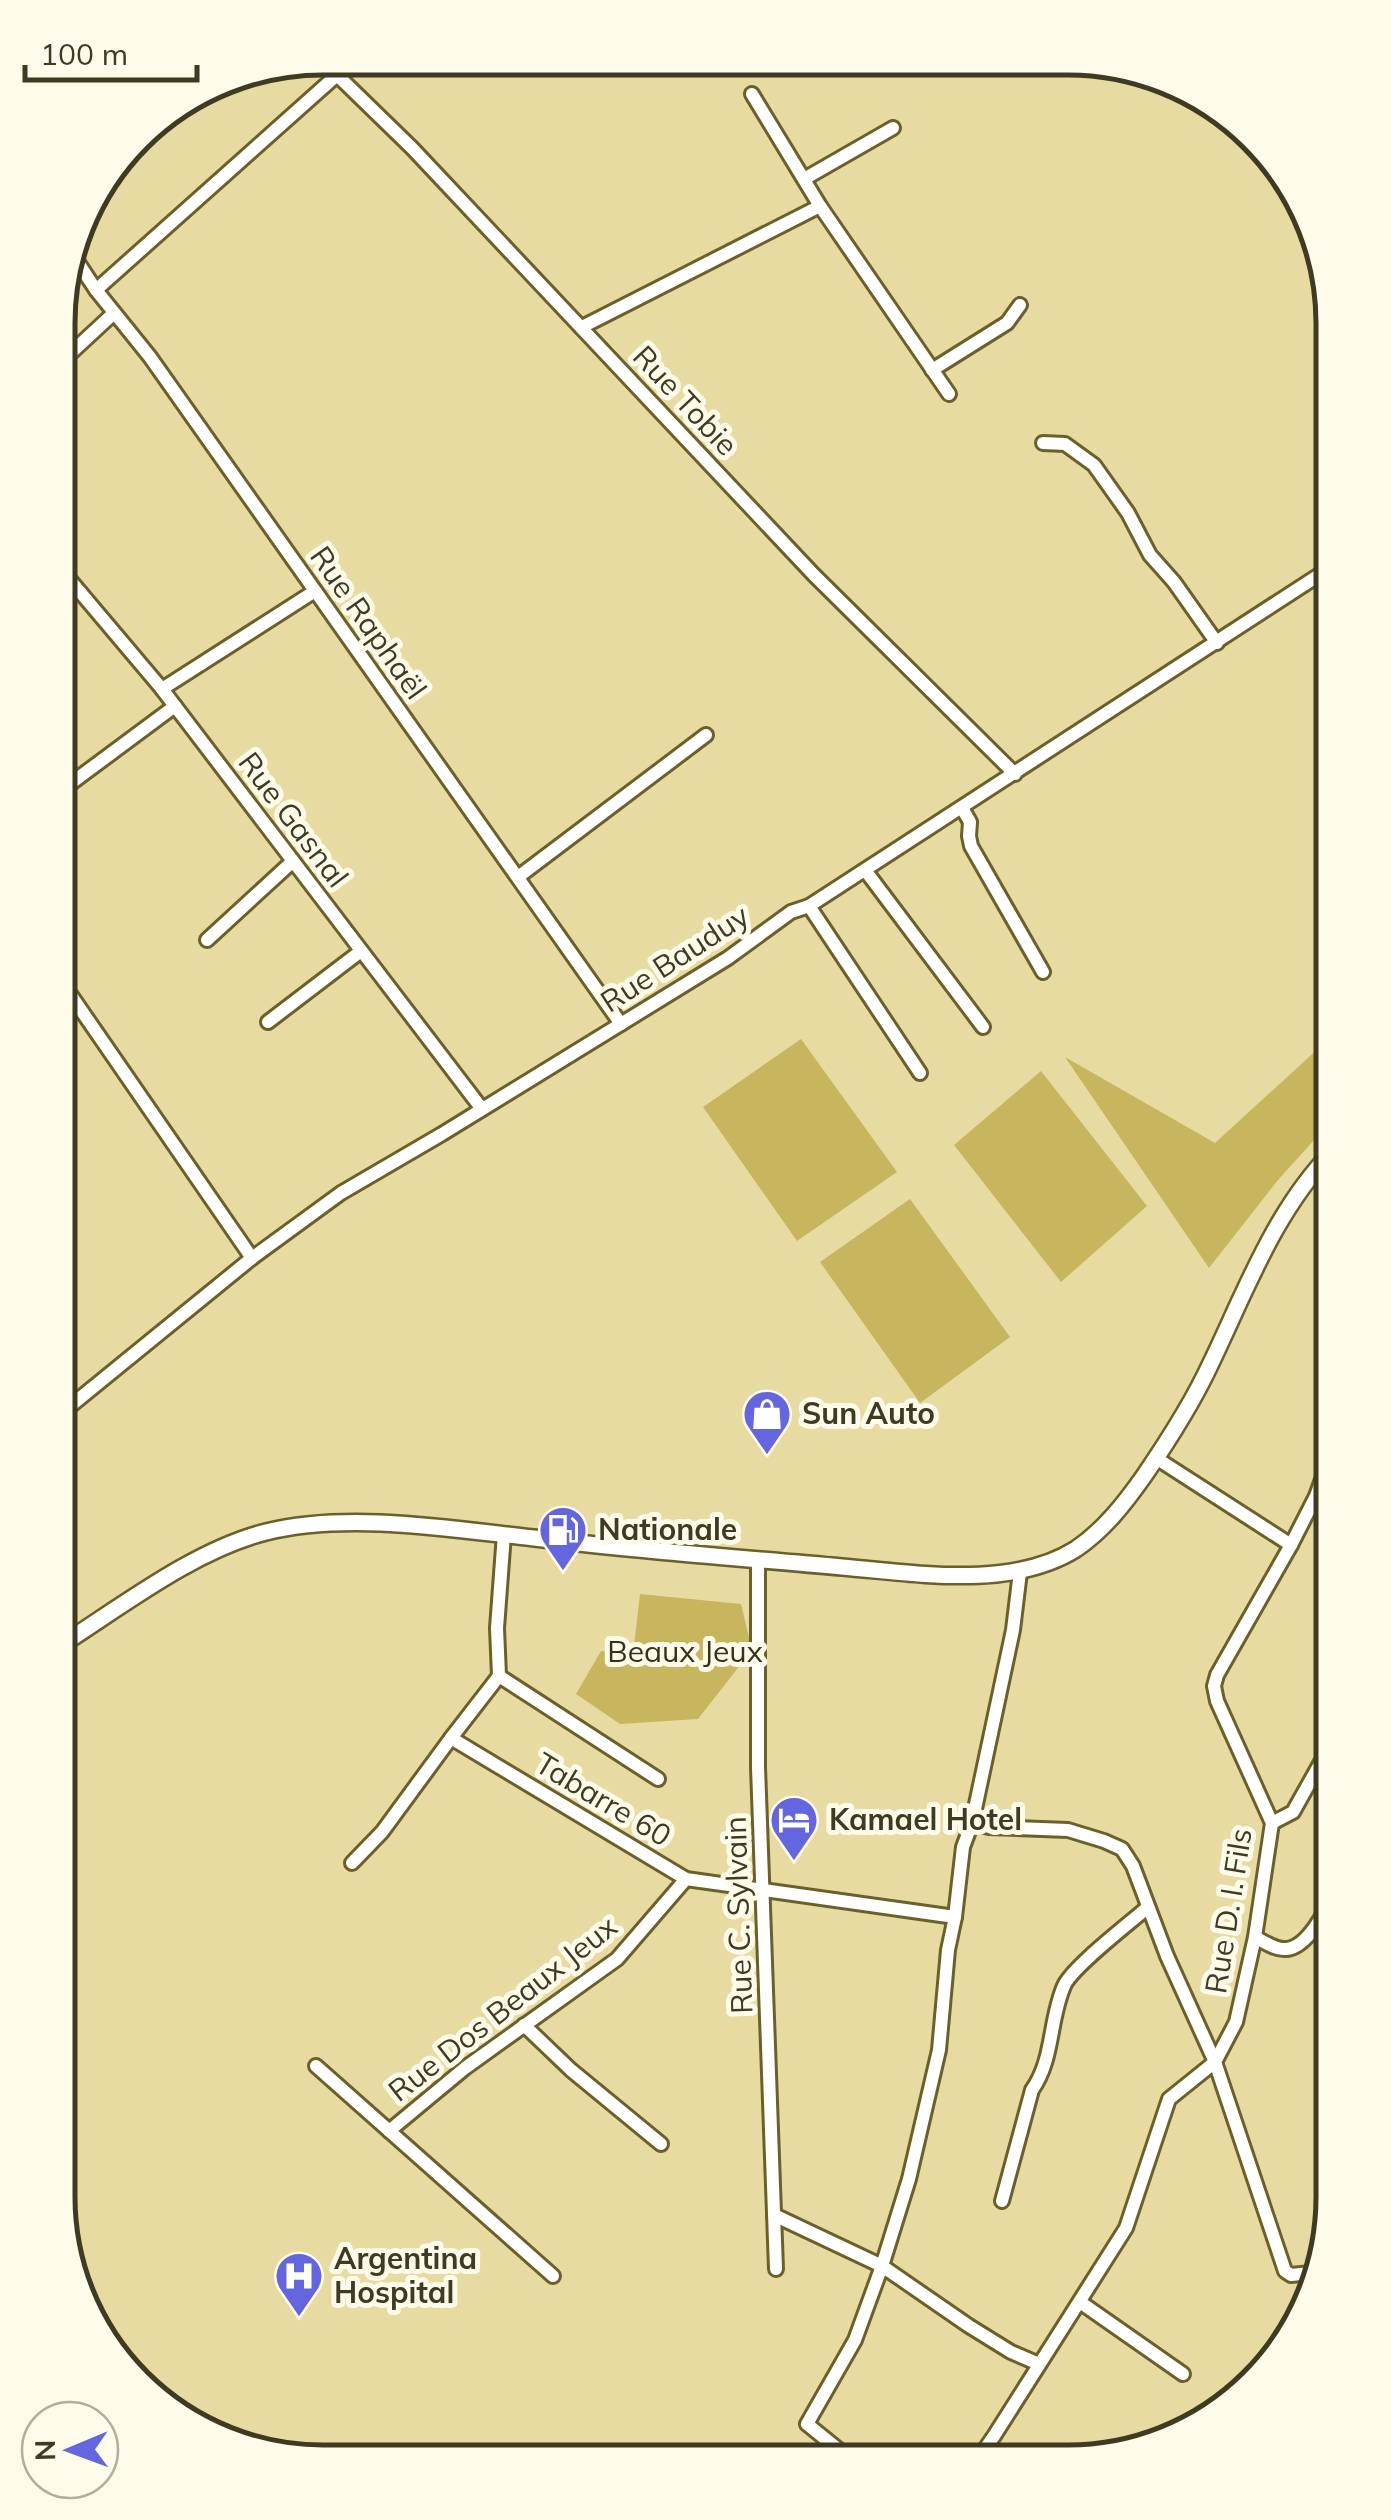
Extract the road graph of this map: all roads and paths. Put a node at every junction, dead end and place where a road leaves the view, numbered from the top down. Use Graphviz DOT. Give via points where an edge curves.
graph roads {
  1 [pos="335,76"];
  2 [pos="337,76"];
  3 [pos="752,94"];
  4 [pos="893,128"];
  5 [pos="804,179"];
  6 [pos="820,206"];
  7 [pos="81,268"];
  8 [pos="96,290"];
  9 [pos="1020,305"];
  10 [pos="114,313"];
  11 [pos="582,327"];
  12 [pos="75,349"];
  13 [pos="932,370"];
  14 [pos="949,394"];
  15 [pos="1043,443"];
  16 [pos="1316,578"];
  17 [pos="75,585"];
  18 [pos="315,591"];
  19 [pos="1217,644"];
  20 [pos="162,689"];
  21 [pos="175,706"];
  22 [pos="706,735"];
  23 [pos="1015,774"];
  24 [pos="75,780"];
  25 [pos="962,808"];
  26 [pos="294,862"];
  27 [pos="865,870"];
  28 [pos="518,878"];
  29 [pos="809,906"];
  30 [pos="207,940"];
  31 [pos="361,950"];
  32 [pos="1043,972"];
  33 [pos="75,1001"];
  34 [pos="268,1022"];
  35 [pos="621,1024"];
  36 [pos="983,1027"];
  37 [pos="920,1073"];
  38 [pos="482,1109"];
  39 [pos="1316,1172"];
  40 [pos="252,1258"];
  41 [pos="75,1402"];
  42 [pos="1156,1458"];
  43 [pos="1315,1497"];
  44 [pos="504,1534"];
  45 [pos="1291,1545"];
  46 [pos="758,1560"];
  47 [pos="1020,1572"];
  48 [pos="75,1636"];
  49 [pos="499,1676"];
  50 [pos="451,1738"];
  51 [pos="1315,1772"];
  52 [pos="658,1779"];
  53 [pos="972,1822"];
  54 [pos="1272,1823"];
  55 [pos="352,1863"];
  56 [pos="686,1879"];
  57 [pos="764,1890"];
  58 [pos="1148,1907"];
  59 [pos="955,1917"];
  60 [pos="1315,1927"];
  61 [pos="1255,1938"];
  62 [pos="524,2026"];
  63 [pos="1215,2062"];
  64 [pos="316,2066"];
  65 [pos="389,2131"];
  66 [pos="661,2144"];
  67 [pos="1002,2201"];
  68 [pos="774,2215"];
  69 [pos="882,2266"];
  70 [pos="776,2270"];
  71 [pos="1303,2274"];
  72 [pos="553,2276"];
  73 [pos="1080,2302"];
  74 [pos="1039,2364"];
  75 [pos="1183,2374"];
  76 [pos="833,2445"];
  77 [pos="988,2445"];
  1 -- 8 [label="street"];
  2 -- 11 [label="street, Rue Tobie"];
  3 -- 5 [label="street"];
  4 -- 5 [label="street"];
  5 -- 6 [label="street"];
  6 -- 11 [label="street"];
  6 -- 13 [label="street"];
  7 -- 8 [label="street, Rue Raphaël"];
  8 -- 10 [label="street, Rue Raphaël"];
  9 -- 13 [label="street" via="1008,323"];
  10 -- 12 [label="street"];
  10 -- 18 [label="street, Rue Raphaël"];
  11 -- 23 [label="street, Rue Tobie" via="814,574"];
  13 -- 14 [label="street"];
  15 -- 19 [label="street" via="1065,444 1094,465"];
  16 -- 19 [label="street, Rue Bauduy"];
  17 -- 20 [label="street, Rue Gasnal"];
  18 -- 20 [label="street"];
  18 -- 28 [label="street, Rue Raphaël"];
  19 -- 23 [label="street, Rue Bauduy"];
  20 -- 21 [label="street, Rue Gasnal"];
  21 -- 24 [label="street"];
  21 -- 26 [label="street, Rue Gasnal"];
  22 -- 28 [label="street"];
  23 -- 25 [label="street, Rue Bauduy"];
  25 -- 27 [label="street, Rue Bauduy"];
  25 -- 32 [label="street" via="972,846"];
  26 -- 30 [label="street"];
  26 -- 31 [label="street, Rue Gasnal"];
  27 -- 29 [label="street, Rue Bauduy"];
  27 -- 36 [label="street"];
  28 -- 35 [label="street, Rue Raphaël"];
  29 -- 35 [label="street, Rue Bauduy"];
  29 -- 37 [label="street"];
  31 -- 34 [label="street"];
  31 -- 38 [label="street, Rue Gasnal"];
  33 -- 40 [label="street"];
  35 -- 38 [label="street, Rue Bauduy"];
  38 -- 40 [label="street, Rue Bauduy" via="341,1192"];
  39 -- 42 [label="main road" via="1264,1248 1209,1368"];
  40 -- 41 [label="street, Rue Bauduy"];
  42 -- 45 [label="street"];
  42 -- 47 [label="main road" via="1125,1502 1079,1546"];
  43 -- 45 [label="street"];
  44 -- 46 [label="main road"];
  44 -- 48 [label="main road" via="344,1523 265,1532 215,1549"];
  44 -- 49 [label="street"];
  45 -- 54 [label="street, Rue D. I. Fils" via="1214,1686"];
  46 -- 47 [label="main road" via="927,1574"];
  46 -- 57 [label="street, Rue C. Sylvain"];
  47 -- 53 [label="street" via="1014,1630"];
  49 -- 50 [label="street"];
  49 -- 52 [label="street"];
  50 -- 55 [label="street"];
  50 -- 56 [label="street, Tabarre 60"];
  51 -- 54 [label="street" via="1292,1812"];
  53 -- 58 [label="street" via="1068,1830 1122,1848"];
  53 -- 59 [label="street"];
  54 -- 61 [label="street, Rue D. I. Fils"];
  56 -- 57 [label="street, Tabarre 60"];
  56 -- 62 [label="street, Rue Dos Beaux Jeux" via="617,1958"];
  57 -- 59 [label="street, Tabarre 60"];
  57 -- 68 [label="street, Rue C. Sylvain"];
  58 -- 63 [label="street"];
  58 -- 67 [label="street" via="1062,1989 1046,2064 1032,2090"];
  59 -- 69 [label="street" via="939,2050"];
  60 -- 61 [label="street" via="1288,1950"];
  61 -- 63 [label="street, Rue D. I. Fils" via="1236,2022"];
  62 -- 65 [label="street, Rue Dos Beaux Jeux"];
  62 -- 66 [label="street"];
  63 -- 71 [label="street" via="1285,2271"];
  63 -- 73 [label="street" via="1169,2099 1126,2228"];
  64 -- 65 [label="street"];
  65 -- 72 [label="street"];
  68 -- 69 [label="street"];
  68 -- 70 [label="street, Rue C. Sylvain"];
  69 -- 74 [label="street" via="968,2326"];
  69 -- 76 [label="street" via="855,2340 806,2424"];
  73 -- 74 [label="street"];
  73 -- 75 [label="street"];
  74 -- 77 [label="street"];
}
